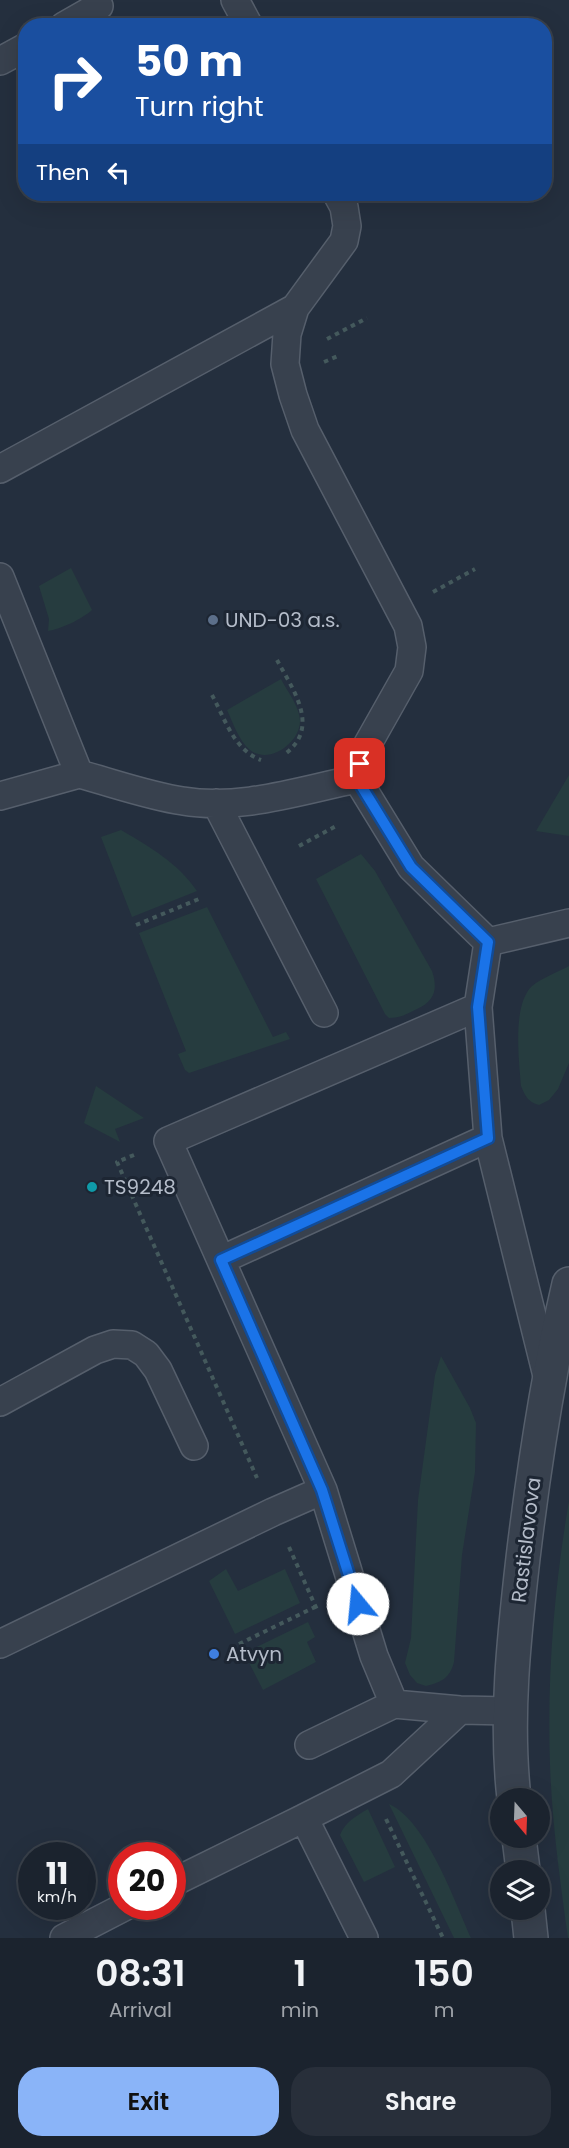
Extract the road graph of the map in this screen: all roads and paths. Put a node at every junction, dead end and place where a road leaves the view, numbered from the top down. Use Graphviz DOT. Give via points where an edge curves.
graph roads {
  1 [pos="95,0"];
  2 [pos="235,0"];
  3 [pos="78,18"];
  4 [pos="245,18"];
  5 [pos="18,51"];
  6 [pos="0,61"];
  7 [pos="341,201"];
  8 [pos="295,308"];
  9 [pos="368,318"];
  10 [pos="327,339"];
  11 [pos="0,469"];
  12 [pos="475,569"];
  13 [pos="0,577"];
  14 [pos="425,596"];
  15 [pos="277,660"];
  16 [pos="212,695"];
  17 [pos="279,756"];
  18 [pos="266,759"];
  19 [pos="80,774"];
  20 [pos="357,779"];
  21 [pos="0,796"];
  22 [pos="216,803"];
  23 [pos="347,820"];
  24 [pos="299,846"];
  25 [pos="200,899"];
  26 [pos="569,923"];
  27 [pos="136,925"];
  28 [pos="488,942"];
  29 [pos="478,1007"];
  30 [pos="324,1013"];
  31 [pos="488,1138"];
  32 [pos="221,1260"];
  33 [pos="569,1284"];
  34 [pos="549,1384"];
  35 [pos="0,1401"];
  36 [pos="194,1446"];
  37 [pos="322,1490"];
  38 [pos="315,1607"];
  39 [pos="0,1644"];
  40 [pos="240,1644"];
  41 [pos="394,1704"];
  42 [pos="460,1710"];
  43 [pos="510,1711"];
  44 [pos="309,1744"];
  45 [pos="514,1788"];
  46 [pos="304,1818"];
  47 [pos="186,1876"];
  48 [pos="108,1915"];
  49 [pos="529,1920"];
  50 [pos="64,1938"];
  51 [pos="364,1938"];
  52 [pos="531,1938"];
  1 -- 3 [label="lane" via="99,6"];
  2 -- 4 [label="lane"];
  5 -- 6 [label="lane"];
  7 -- 8 [label="lane" via="347,226 344,241"];
  8 -- 11 [label="lane"];
  8 -- 20 [label="lane" via="287,334 285,364 305,430 408,626 412,647 409,670 365,749"];
  9 -- 10 [label="path"];
  12 -- 14 [label="path"];
  13 -- 19 [label="lane"];
  15 -- 17 [label="path" via="303,713 303,728 296,745"];
  16 -- 18 [label="path" via="240,747 260,760"];
  19 -- 21 [label="lane"];
  19 -- 22 [label="lane" via="183,801"];
  20 -- 22 [label="lane" via="271,797"];
  20 -- 28 [label="lane" via="411,867"];
  22 -- 30 [label="lane"];
  23 -- 24 [label="path"];
  25 -- 27 [label="path"];
  26 -- 28 [label="lane"];
  28 -- 29 [label="lane"];
  29 -- 31 [label="lane"];
  29 -- 32 [label="lane" via="168,1142"];
  31 -- 32 [label="lane"];
  31 -- 34 [label="lane"];
  32 -- 37 [label="lane"];
  33 -- 34 [label="street, Rastislavova"];
  34 -- 43 [label="street, Rastislavova" via="519,1594"];
  35 -- 36 [label="lane" via="95,1350 114,1344 132,1345 146,1354 158,1370"];
  37 -- 39 [label="lane"];
  37 -- 41 [label="lane" via="374,1656"];
  38 -- 40 [label="path"];
  41 -- 42 [label="lane"];
  41 -- 44 [label="lane"];
  42 -- 43 [label="lane"];
  42 -- 46 [label="lane" via="391,1774"];
  43 -- 45 [label="street, Rastislavova"];
  46 -- 47 [label="lane"];
  46 -- 51 [label="lane"];
  48 -- 50 [label="lane"];
  49 -- 52 [label="street"];
}
